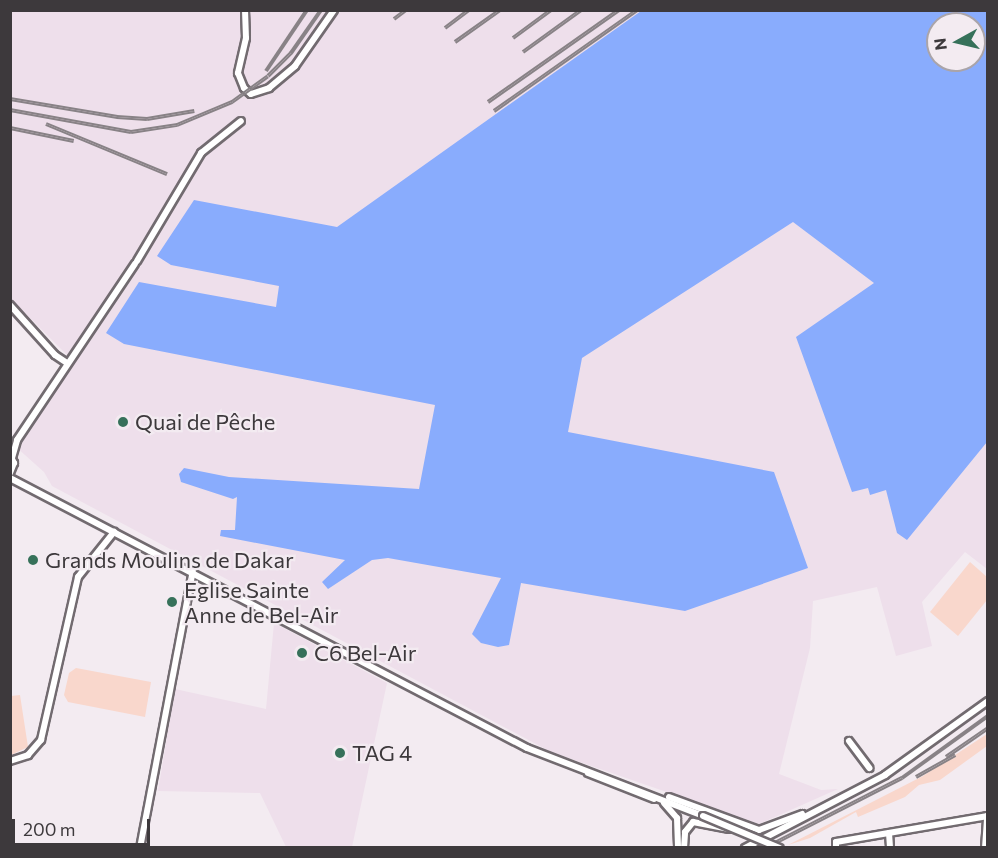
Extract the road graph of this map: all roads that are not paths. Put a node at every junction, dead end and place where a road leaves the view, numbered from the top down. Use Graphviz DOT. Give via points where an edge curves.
graph roads {
  1 [pos="245,10"];
  2 [pos="334,10"];
  3 [pos="241,121"];
  4 [pos="10,305"];
  5 [pos="67,363"];
  6 [pos="17,440"];
  7 [pos="10,445"];
  8 [pos="11,457"];
  9 [pos="11,473"];
  10 [pos="114,532"];
  11 [pos="194,571"];
  12 [pos="987,701"];
  13 [pos="849,741"];
  14 [pos="10,761"];
  15 [pos="573,766"];
  16 [pos="869,768"];
  17 [pos="631,785"];
  18 [pos="664,803"];
  19 [pos="821,808"];
  20 [pos="686,810"];
  21 [pos="987,816"];
  22 [pos="704,819"];
  23 [pos="677,820"];
  24 [pos="688,826"];
  25 [pos="759,830"];
  26 [pos="889,833"];
  27 [pos="765,838"];
  28 [pos="836,845"];
  29 [pos="140,848"];
  30 [pos="678,848"];
  31 [pos="684,848"];
  32 [pos="745,848"];
  33 [pos="780,848"];
  34 [pos="890,848"];
  35 [pos="985,848"];
  1 -- 2 [label="street" via="246,38 238,74 251,94 268,88 295,66"];
  3 -- 5 [label="street" via="201,153 136,262"];
  4 -- 5 [label="street"];
  5 -- 6 [label="street"];
  6 -- 7 [label="street"];
  6 -- 8 [label="street"];
  8 -- 9 [label="street"];
  9 -- 10 [label="street"];
  10 -- 11 [label="street"];
  10 -- 14 [label="street" via="78,577 40,740 28,755"];
  11 -- 15 [label="street" via="518,743"];
  11 -- 29 [label="street"];
  12 -- 19 [label="street" via="885,775"];
  13 -- 16 [label="street"];
  15 -- 17 [label="street"];
  15 -- 18 [label="street"];
  17 -- 20 [label="street"];
  17 -- 25 [label="street"];
  18 -- 20 [label="street"];
  18 -- 23 [label="street"];
  19 -- 25 [label="street"];
  19 -- 27 [label="street"];
  20 -- 22 [label="street"];
  20 -- 23 [label="street"];
  21 -- 26 [label="street"];
  21 -- 35 [label="street"];
  22 -- 24 [label="street"];
  22 -- 33 [label="street, bridge"];
  23 -- 24 [label="street"];
  23 -- 30 [label="street"];
  24 -- 31 [label="street"];
  25 -- 27 [label="street"];
  26 -- 28 [label="street"];
  26 -- 34 [label="street"];
  27 -- 32 [label="street"];
}
